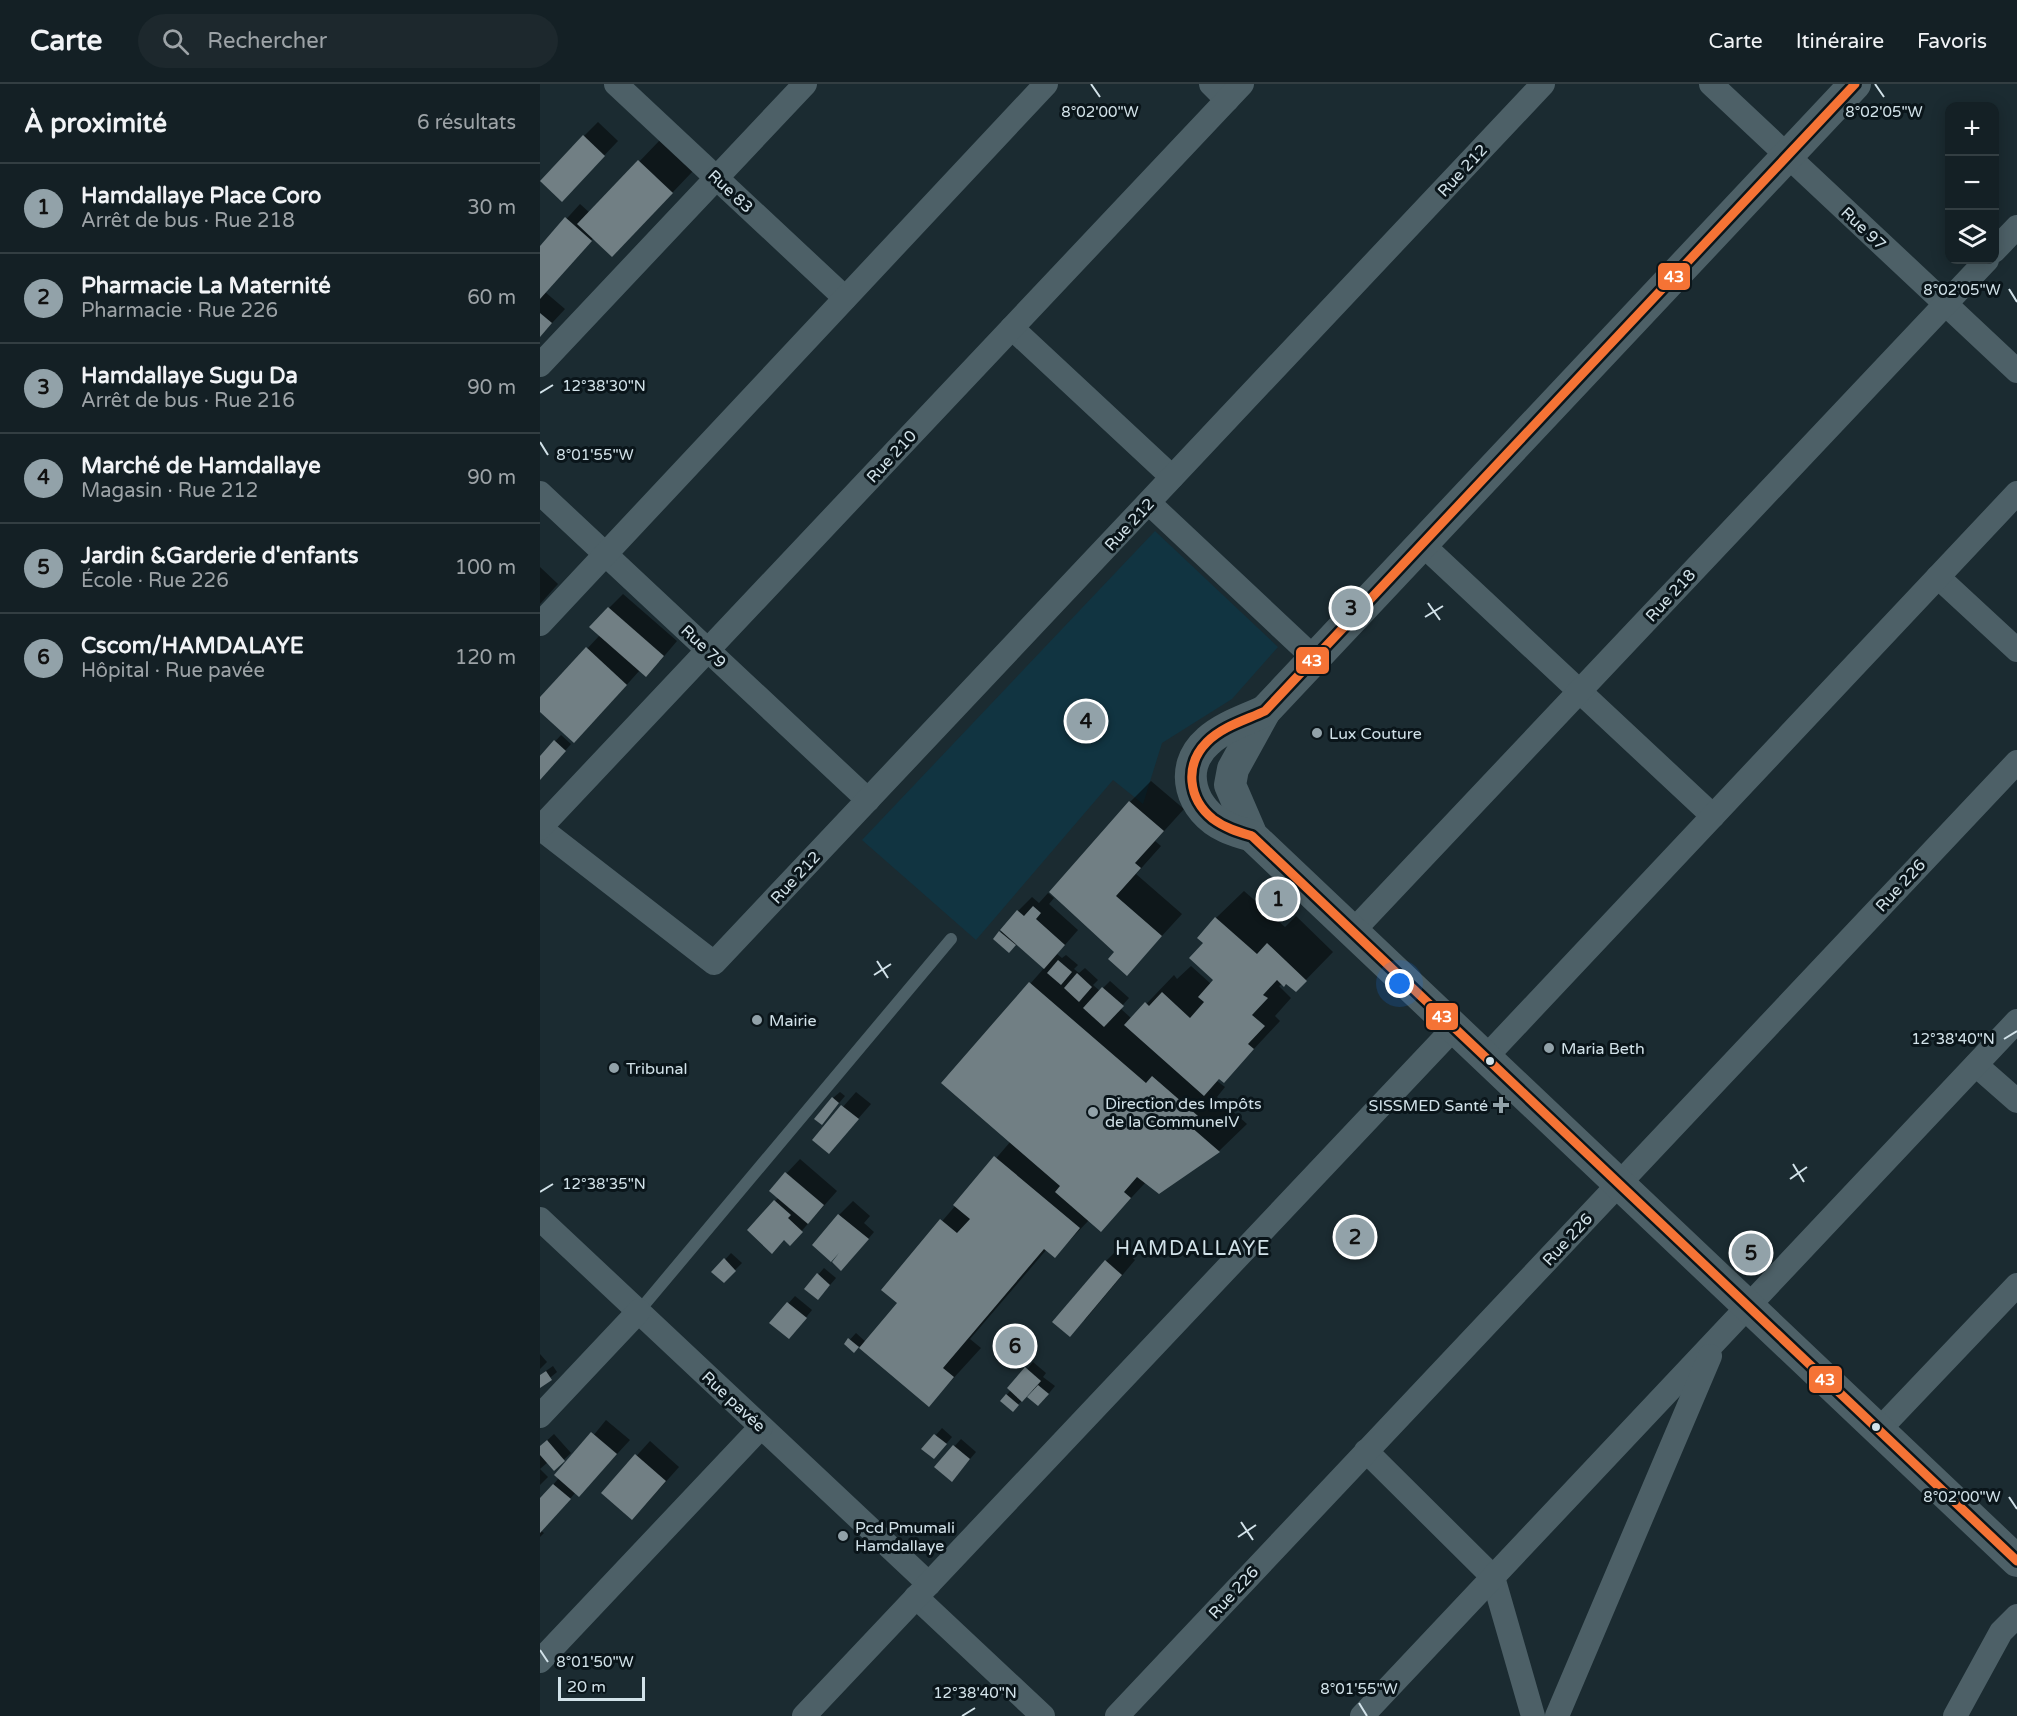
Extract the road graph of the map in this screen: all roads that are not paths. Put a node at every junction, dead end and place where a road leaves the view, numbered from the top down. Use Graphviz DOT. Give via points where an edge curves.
graph roads {
  1 [pos="616,84"];
  2 [pos="805,84"];
  3 [pos="1046,84"];
  4 [pos="1543,84"];
  5 [pos="1711,84"];
  6 [pos="1856,84"];
  7 [pos="1227,89"];
  8 [pos="1788,156"];
  9 [pos="716,178"];
  10 [pos="2017,227"];
  11 [pos="1999,247"];
  12 [pos="1983,264"];
  13 [pos="845,298"];
  14 [pos="1945,304"];
  15 [pos="1012,328"];
  16 [pos="540,365"];
  17 [pos="2017,371"];
  18 [pos="1172,477"];
  19 [pos="540,493"];
  20 [pos="2017,493"];
  21 [pos="1149,503"];
  22 [pos="1422,544"];
  23 [pos="606,554"];
  24 [pos="1938,577"];
  25 [pos="540,624"];
  26 [pos="708,650"];
  27 [pos="2017,650"];
  28 [pos="1314,658"];
  29 [pos="1580,691"];
  30 [pos="1265,711"];
  31 [pos="2017,762"];
  32 [pos="868,800"];
  33 [pos="1713,816"];
  34 [pos="540,828"];
  35 [pos="1252,836"];
  36 [pos="1354,930"];
  37 [pos="951,939"];
  38 [pos="2017,1022"];
  39 [pos="1455,1027"];
  40 [pos="1486,1057"];
  41 [pos="1976,1065"];
  42 [pos="2017,1101"];
  43 [pos="1618,1184"];
  44 [pos="540,1219"];
  45 [pos="2017,1285"];
  46 [pos="1748,1307"];
  47 [pos="639,1311"];
  48 [pos="1716,1340"];
  49 [pos="540,1416"];
  50 [pos="761,1427"];
  51 [pos="1878,1431"];
  52 [pos="1366,1451"];
  53 [pos="2017,1561"];
  54 [pos="1493,1577"];
  55 [pos="923,1591"];
  56 [pos="2017,1616"];
  57 [pos="540,1661"];
  58 [pos="804,1716"];
  59 [pos="1043,1716"];
  60 [pos="1117,1716"];
  61 [pos="1362,1716"];
  62 [pos="1533,1716"];
  63 [pos="1557,1716"];
  64 [pos="1955,1716"];
  1 -- 9 [label="street, Rue 83"];
  2 -- 9 [label="street"];
  3 -- 13 [label="street"];
  4 -- 18 [label="street, Rue 212"];
  5 -- 8 [label="street, Rue 97"];
  6 -- 8 [label="street"];
  7 -- 15 [label="street, Rue 210"];
  8 -- 14 [label="street, Rue 97"];
  8 -- 22 [label="street"];
  9 -- 13 [label="street, Rue 83"];
  9 -- 16 [label="street"];
  10 -- 11 [label="street"];
  12 -- 14 [label="street, Rue 218"];
  13 -- 23 [label="street"];
  14 -- 17 [label="street, Rue 97"];
  14 -- 29 [label="street, Rue 218"];
  15 -- 18 [label="street"];
  15 -- 26 [label="street, Rue 210"];
  18 -- 21 [label="street, Rue 212"];
  19 -- 23 [label="street, Rue 79"];
  20 -- 24 [label="street"];
  21 -- 28 [label="street"];
  21 -- 32 [label="street, Rue 212"];
  22 -- 28 [label="street"];
  22 -- 29 [label="street"];
  23 -- 25 [label="street"];
  23 -- 26 [label="street, Rue 79"];
  24 -- 27 [label="street"];
  24 -- 33 [label="street"];
  26 -- 32 [label="street, Rue 79"];
  26 -- 34 [label="street, Rue 210"];
  28 -- 30 [label="street"];
  29 -- 33 [label="street"];
  29 -- 36 [label="street, Rue 218"];
  30 -- 35 [label="street" via="1233,769 1230,785"];
  30 -- 35 [label="street" via="1207,742 1192,763 1189,780 1206,812 1224,827"];
  31 -- 43 [label="street, Rue 226"];
  32 -- 34 [label="street, Rue 212" via="714,963"];
  33 -- 40 [label="street"];
  35 -- 36 [label="street"];
  36 -- 39 [label="street"];
  37 -- 47 [label="lane"];
  38 -- 41 [label="street"];
  39 -- 40 [label="street"];
  39 -- 55 [label="street"];
  40 -- 43 [label="street"];
  41 -- 42 [label="street"];
  41 -- 46 [label="street"];
  43 -- 46 [label="street"];
  43 -- 52 [label="street, Rue 226"];
  44 -- 47 [label="street, Rue pavée"];
  45 -- 51 [label="street"];
  46 -- 48 [label="street"];
  46 -- 51 [label="street"];
  47 -- 49 [label="street"];
  47 -- 50 [label="street, Rue pavée"];
  48 -- 54 [label="street"];
  48 -- 63 [label="street"];
  50 -- 55 [label="street, Rue pavée"];
  50 -- 57 [label="street"];
  51 -- 53 [label="street"];
  52 -- 54 [label="street"];
  52 -- 60 [label="street, Rue 226"];
  54 -- 61 [label="street"];
  54 -- 62 [label="street"];
  55 -- 58 [label="street"];
  55 -- 59 [label="street, Rue pavée"];
  56 -- 64 [label="street" via="2001,1632"];
}
